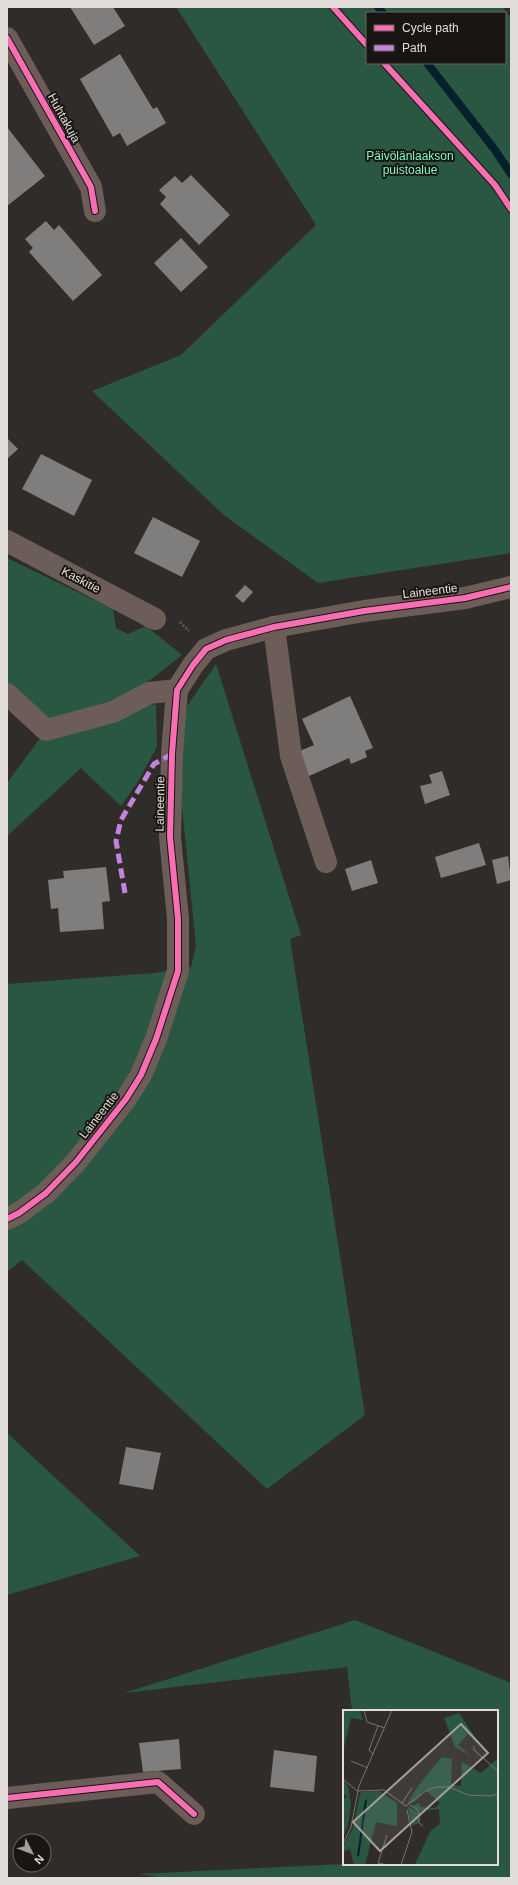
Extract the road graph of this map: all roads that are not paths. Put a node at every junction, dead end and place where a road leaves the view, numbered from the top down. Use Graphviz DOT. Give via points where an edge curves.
graph roads {
  1 [pos="7,38"];
  2 [pos="95,211"];
  3 [pos="7,541"];
  4 [pos="511,587"];
  5 [pos="155,619"];
  6 [pos="274,627"];
  7 [pos="177,690"];
  8 [pos="7,694"];
  9 [pos="326,862"];
  10 [pos="7,1219"];
  11 [pos="7,1798"];
  12 [pos="194,1814"];
  1 -- 2 [label="street, Huhtakuja" via="91,187"];
  3 -- 5 [label="street, Kaskitie"];
  4 -- 6 [label="street, Laineentie" via="465,598 364,611"];
  6 -- 7 [label="street, Laineentie" via="226,640 206,649"];
  6 -- 9 [label="street" via="291,756"];
  7 -- 8 [label="street" via="148,693 113,712 46,730"];
  7 -- 10 [label="street, Laineentie" via="170,838 178,919 176,979 144,1068 126,1099 76,1162 46,1193"];
  11 -- 12 [label="street" via="158,1782"];
}
